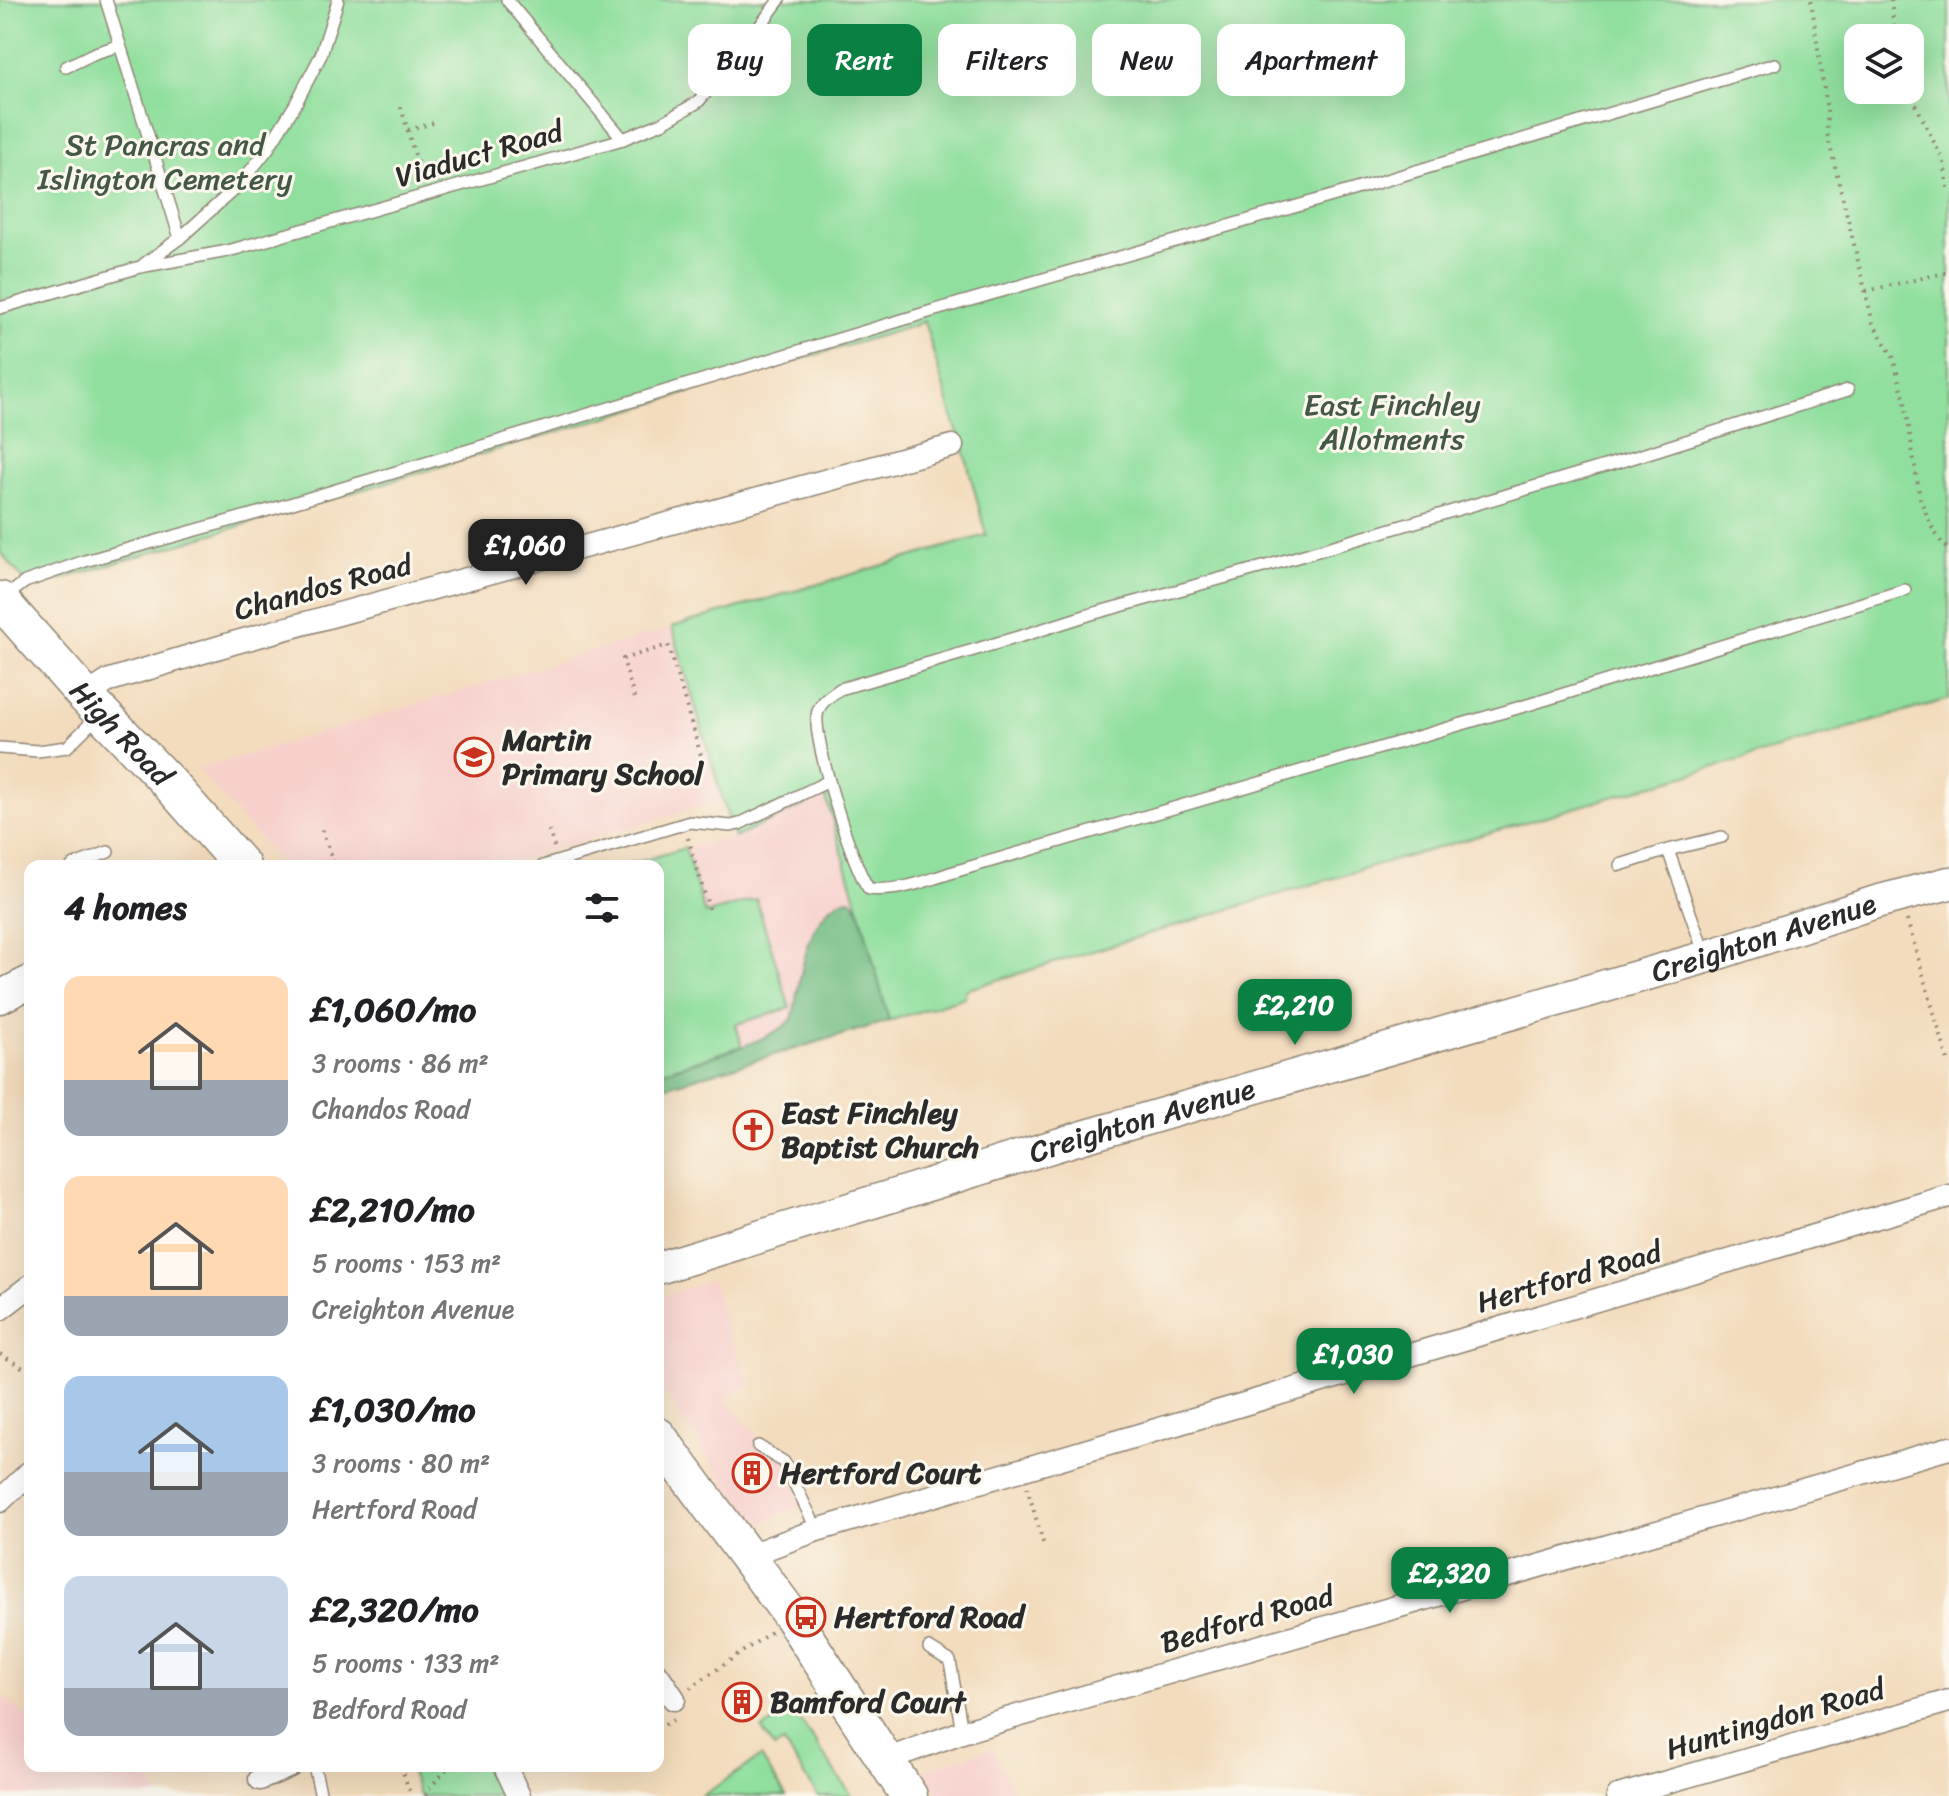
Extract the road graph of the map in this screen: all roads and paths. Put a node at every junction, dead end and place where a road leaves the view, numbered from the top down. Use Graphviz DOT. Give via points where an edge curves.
graph roads {
  1 [pos="106,0"];
  2 [pos="338,0"];
  3 [pos="507,0"];
  4 [pos="779,0"];
  5 [pos="1811,0"];
  6 [pos="1891,0"];
  7 [pos="1894,24"];
  8 [pos="118,46"];
  9 [pos="1775,64"];
  10 [pos="66,67"];
  11 [pos="1916,104"];
  12 [pos="401,107"];
  13 [pos="437,122"];
  14 [pos="408,130"];
  15 [pos="623,139"];
  16 [pos="1949,193"];
  17 [pos="426,194"];
  18 [pos="180,238"];
  19 [pos="140,267"];
  20 [pos="1949,272"];
  21 [pos="1866,291"];
  22 [pos="0,308"];
  23 [pos="1848,390"];
  24 [pos="952,446"];
  25 [pos="1949,549"];
  26 [pos="1905,590"];
  27 [pos="0,600"];
  28 [pos="634,698"];
  29 [pos="94,704"];
  30 [pos="0,748"];
  31 [pos="703,762"];
  32 [pos="829,781"];
  33 [pos="322,830"];
  34 [pos="1722,837"];
  35 [pos="690,846"];
  36 [pos="1668,850"];
  37 [pos="108,852"];
  38 [pos="87,860"];
  39 [pos="237,860"];
  40 [pos="333,860"];
  41 [pos="563,860"];
  42 [pos="1620,865"];
  43 [pos="1949,883"];
  44 [pos="710,912"];
  45 [pos="1905,914"];
  46 [pos="1706,957"];
  47 [pos="24,985"];
  48 [pos="0,997"];
  49 [pos="1949,1064"];
  50 [pos="1949,1196"];
  51 [pos="664,1266"];
  52 [pos="24,1291"];
  53 [pos="0,1309"];
  54 [pos="0,1354"];
  55 [pos="24,1368"];
  56 [pos="664,1444"];
  57 [pos="758,1446"];
  58 [pos="1949,1448"];
  59 [pos="24,1478"];
  60 [pos="1027,1488"];
  61 [pos="0,1501"];
  62 [pos="817,1530"];
  63 [pos="1044,1546"];
  64 [pos="747,1556"];
  65 [pos="792,1617"];
  66 [pos="929,1648"];
  67 [pos="664,1684"];
  68 [pos="674,1699"];
  69 [pos="1949,1701"];
  70 [pos="664,1725"];
  71 [pos="962,1732"];
  72 [pos="885,1760"];
  73 [pos="276,1772"];
  74 [pos="315,1772"];
  75 [pos="403,1772"];
  76 [pos="444,1772"];
  77 [pos="508,1772"];
  78 [pos="260,1779"];
  79 [pos="321,1796"];
  80 [pos="411,1796"];
  81 [pos="426,1796"];
  82 [pos="519,1796"];
  83 [pos="909,1796"];
  84 [pos="1618,1796"];
  1 -- 8 [label="lane"];
  2 -- 18 [label="lane" via="321,55 267,150 240,184"];
  3 -- 15 [label="lane"];
  4 -- 15 [label="lane, Viaduct Road" via="698,102"];
  5 -- 21 [label="path" via="1827,133"];
  6 -- 7 [label="path"];
  8 -- 10 [label="lane"];
  8 -- 18 [label="lane"];
  9 -- 27 [label="lane" via="85,561 25,582"];
  11 -- 16 [label="path" via="1944,163"];
  12 -- 14 [label="path"];
  13 -- 14 [label="path"];
  14 -- 17 [label="path"];
  15 -- 17 [label="lane, Viaduct Road"];
  17 -- 19 [label="lane, Viaduct Road" via="228,251"];
  18 -- 19 [label="lane"];
  19 -- 22 [label="lane"];
  20 -- 21 [label="path"];
  21 -- 25 [label="path" via="1873,323 1893,357 1901,387 1920,498 1931,526"];
  23 -- 32 [label="lane" via="840,689 816,716"];
  24 -- 29 [label="street, Chandos Road" via="233,643 110,680"];
  26 -- 32 [label="lane" via="904,888 869,889 863,881"];
  27 -- 29 [label="main road, High Road"];
  28 -- 31 [label="path" via="623,659 668,645"];
  29 -- 30 [label="lane" via="67,747"];
  29 -- 39 [label="main road, High Road"];
  32 -- 41 [label="lane" via="731,826 690,822"];
  33 -- 40 [label="path"];
  34 -- 36 [label="lane"];
  35 -- 44 [label="path"];
  36 -- 42 [label="lane"];
  36 -- 46 [label="lane"];
  37 -- 38 [label="lane"];
  43 -- 46 [label="street, Creighton Avenue"];
  45 -- 49 [label="path"];
  46 -- 51 [label="street, Creighton Avenue" via="1080,1138"];
  47 -- 48 [label="street"];
  50 -- 62 [label="street, Hertford Road"];
  52 -- 53 [label="street"];
  54 -- 55 [label="path"];
  56 -- 64 [label="main road"];
  57 -- 62 [label="lane" via="784,1462"];
  58 -- 71 [label="street, Bedford Road"];
  59 -- 61 [label="street"];
  60 -- 63 [label="path"];
  62 -- 64 [label="street, Hertford Road"];
  64 -- 65 [label="main road"];
  65 -- 68 [label="path"];
  65 -- 72 [label="main road"];
  66 -- 71 [label="lane" via="950,1661"];
  67 -- 68 [label="street"];
  68 -- 70 [label="path" via="684,1713"];
  69 -- 84 [label="street, Huntingdon Road"];
  71 -- 72 [label="street, Bedford Road"];
  72 -- 83 [label="main road"];
  73 -- 78 [label="street"];
  74 -- 79 [label="lane"];
  75 -- 80 [label="path"];
  76 -- 81 [label="path"];
  77 -- 82 [label="street"];
}
